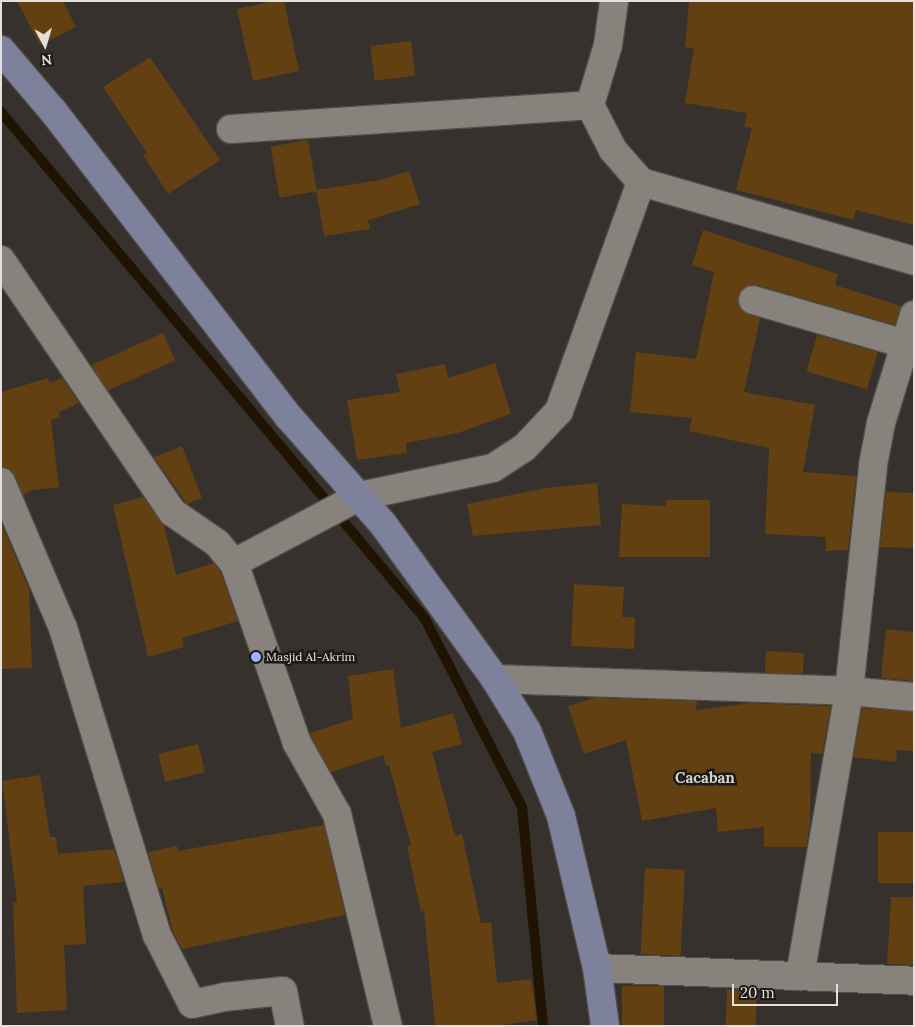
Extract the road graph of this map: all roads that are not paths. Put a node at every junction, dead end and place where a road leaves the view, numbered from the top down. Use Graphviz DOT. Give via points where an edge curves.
graph roads {
  1 [pos="614,1"];
  2 [pos="1,50"];
  3 [pos="590,105"];
  4 [pos="230,129"];
  5 [pos="641,182"];
  6 [pos="1,260"];
  7 [pos="914,261"];
  8 [pos="753,300"];
  9 [pos="914,315"];
  10 [pos="905,344"];
  11 [pos="1,482"];
  12 [pos="344,506"];
  13 [pos="234,564"];
  14 [pos="495,679"];
  15 [pos="849,691"];
  16 [pos="914,697"];
  17 [pos="597,968"];
  18 [pos="800,976"];
  19 [pos="914,981"];
  20 [pos="290,1026"];
  21 [pos="388,1026"];
  22 [pos="606,1026"];
  1 -- 3 [label="street" via="608,45"];
  2 -- 12 [label="street" via="53,111 288,417"];
  3 -- 4 [label="street"];
  3 -- 5 [label="street" via="613,150"];
  5 -- 7 [label="street"];
  5 -- 12 [label="street" via="559,411 524,448 493,468"];
  6 -- 13 [label="street" via="172,512 217,543"];
  8 -- 10 [label="street"];
  9 -- 10 [label="street"];
  10 -- 15 [label="street" via="881,423 873,465"];
  11 -- 20 [label="street" via="64,628 157,935 192,1004 283,990"];
  12 -- 13 [label="street"];
  12 -- 14 [label="street"];
  13 -- 21 [label="street" via="297,743 337,814"];
  14 -- 15 [label="street"];
  14 -- 17 [label="street" via="527,731 554,795"];
  15 -- 16 [label="street"];
  15 -- 18 [label="street"];
  17 -- 18 [label="street"];
  17 -- 22 [label="street"];
  18 -- 19 [label="street"];
}
